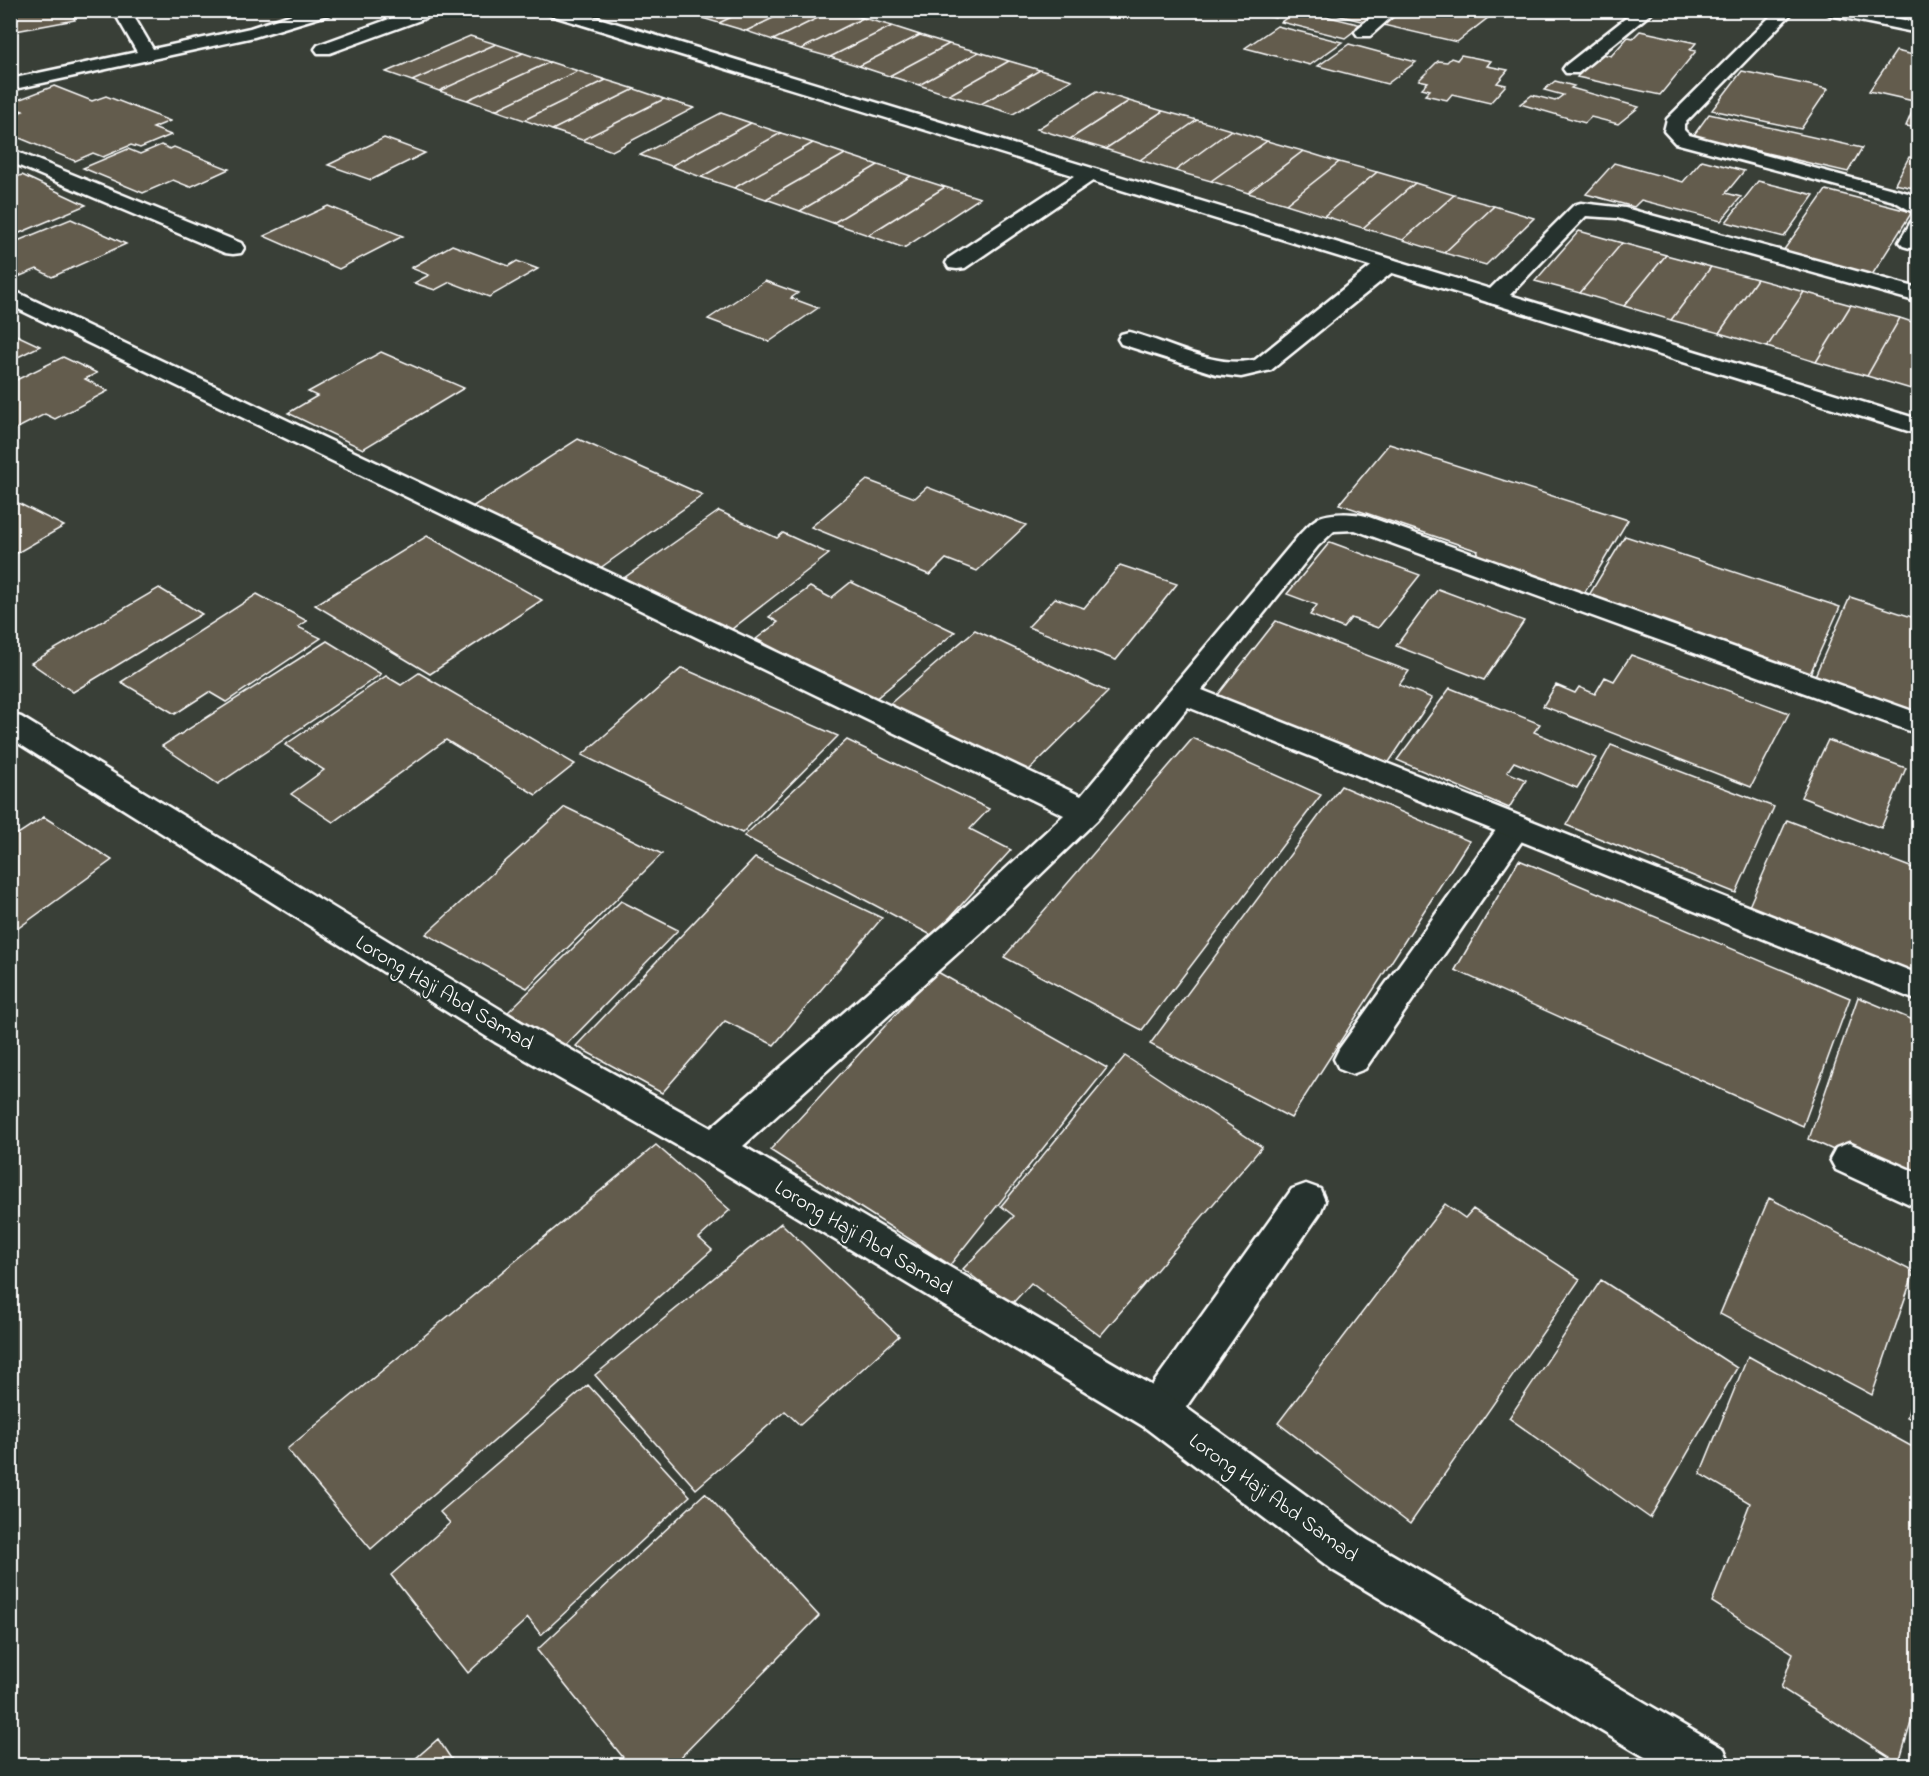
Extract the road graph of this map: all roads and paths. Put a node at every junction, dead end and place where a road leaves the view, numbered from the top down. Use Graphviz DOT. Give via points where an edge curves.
graph roads {
  1 [pos="121,10"];
  2 [pos="324,10"];
  3 [pos="430,10"];
  4 [pos="553,10"];
  5 [pos="1391,10"];
  6 [pos="1647,10"];
  7 [pos="1786,10"];
  8 [pos="1830,10"];
  9 [pos="1871,15"];
  10 [pos="1918,28"];
  11 [pos="1364,32"];
  12 [pos="324,50"];
  13 [pos="148,56"];
  14 [pos="1572,69"];
  15 [pos="10,85"];
  16 [pos="10,155"];
  17 [pos="1090,174"];
  18 [pos="1918,207"];
  19 [pos="233,248"];
  20 [pos="957,263"];
  21 [pos="1387,264"];
  22 [pos="1918,295"];
  23 [pos="10,297"];
  24 [pos="1495,297"];
  25 [pos="1129,339"];
  26 [pos="1918,427"];
  27 [pos="1183,694"];
  28 [pos="10,724"];
  29 [pos="1918,724"];
  30 [pos="1086,812"];
  31 [pos="1515,827"];
  32 [pos="1918,988"];
  33 [pos="1352,1059"];
  34 [pos="714,1148"];
  35 [pos="1849,1159"];
  36 [pos="1918,1191"];
  37 [pos="1306,1201"];
  38 [pos="1158,1412"];
  39 [pos="1707,1766"];
  1 -- 13 [label="street"];
  2 -- 13 [label="street" via="254,33"];
  3 -- 12 [label="street"];
  4 -- 17 [label="street"];
  5 -- 11 [label="street"];
  6 -- 14 [label="street"];
  7 -- 18 [label="street" via="1674,123 1674,131 1682,139 1901,197"];
  8 -- 9 [label="street"];
  9 -- 10 [label="street"];
  13 -- 15 [label="street"];
  16 -- 19 [label="street"];
  17 -- 20 [label="street"];
  17 -- 21 [label="street"];
  21 -- 24 [label="street"];
  21 -- 25 [label="street" via="1263,365 1241,370 1216,367"];
  22 -- 24 [label="street" via="1618,212 1581,209"];
  23 -- 30 [label="street"];
  24 -- 26 [label="street"];
  27 -- 29 [label="street" via="1309,540 1327,524 1357,522"];
  27 -- 30 [label="street"];
  27 -- 31 [label="street"];
  28 -- 34 [label="street, Lorong Haji Abd Samad" via="508,1032"];
  30 -- 34 [label="street" via="968,924"];
  31 -- 32 [label="street"];
  31 -- 33 [label="street"];
  34 -- 38 [label="street, Lorong Haji Abd Samad"];
  35 -- 36 [label="street"];
  37 -- 38 [label="street"];
  38 -- 39 [label="street, Lorong Haji Abd Samad" via="1350,1555"];
}
